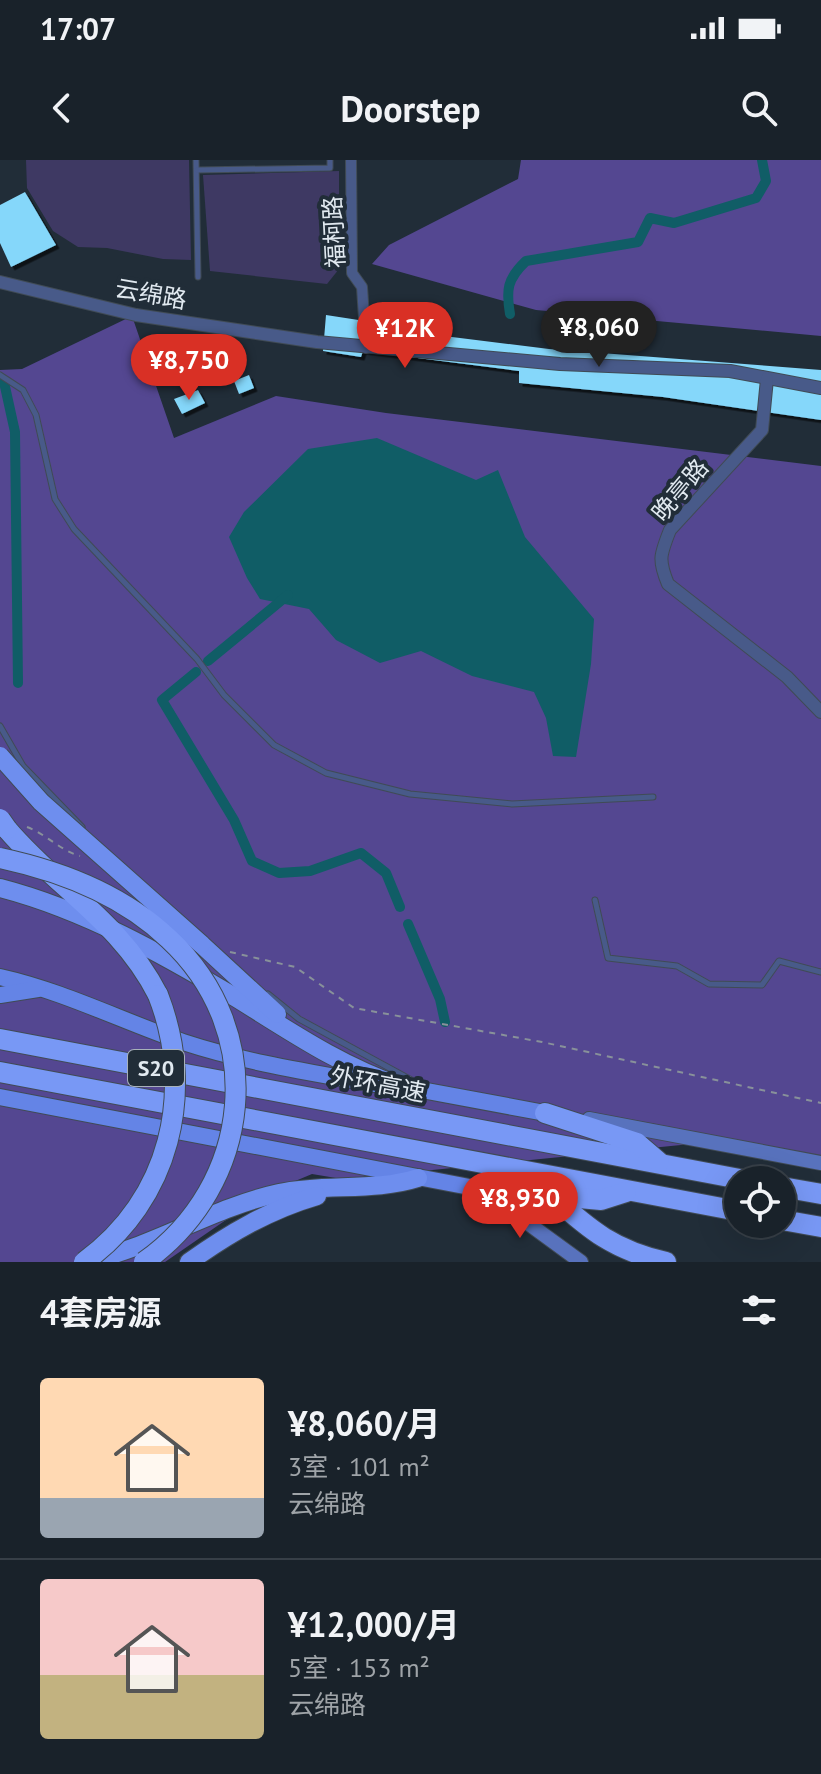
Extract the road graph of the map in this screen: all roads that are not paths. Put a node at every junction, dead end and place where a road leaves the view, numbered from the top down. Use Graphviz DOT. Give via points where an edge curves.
graph roads {
  1 [pos="196,160"];
  2 [pos="330,160"];
  3 [pos="351,160"];
  4 [pos="197,170"];
  5 [pos="198,277"];
  6 [pos="0,282"];
  7 [pos="366,348"];
  8 [pos="0,375"];
  9 [pos="767,379"];
  10 [pos="821,388"];
  11 [pos="821,712"];
  12 [pos="0,726"];
  13 [pos="0,756"];
  14 [pos="653,797"];
  15 [pos="0,819"];
  16 [pos="0,858"];
  17 [pos="0,888"];
  18 [pos="595,900"];
  19 [pos="209,947"];
  20 [pos="821,972"];
  21 [pos="0,977"];
  22 [pos="251,980"];
  23 [pos="39,988"];
  24 [pos="263,990"];
  25 [pos="0,995"];
  26 [pos="294,1034"];
  27 [pos="0,1039"];
  28 [pos="0,1072"];
  29 [pos="400,1086"];
  30 [pos="431,1091"];
  31 [pos="0,1097"];
  32 [pos="545,1113"];
  33 [pos="821,1163"];
  34 [pos="662,1164"];
  35 [pos="724,1176"];
  36 [pos="418,1178"];
  37 [pos="352,1186"];
  38 [pos="480,1189"];
  39 [pos="796,1190"];
  40 [pos="629,1191"];
  41 [pos="821,1194"];
  42 [pos="552,1196"];
  43 [pos="724,1208"];
  44 [pos="796,1223"];
  45 [pos="821,1227"];
  46 [pos="142,1254"];
  47 [pos="84,1262"];
  48 [pos="189,1262"];
  49 [pos="581,1262"];
  50 [pos="666,1262"];
  1 -- 4 [label="lane"];
  2 -- 4 [label="lane" via="330,168"];
  3 -- 7 [label="street, 福柯路" via="352,273 362,287"];
  4 -- 5 [label="lane"];
  6 -- 7 [label="street, 云绵路" via="136,315"];
  7 -- 9 [label="street, 云绵路" via="730,371"];
  8 -- 14 [label="lane" via="23,390 36,415 55,499 74,529 274,745 326,773 410,794 512,804"];
  9 -- 10 [label="street, 云绵路"];
  9 -- 11 [label="street, 晚亭路" via="762,430 670,530 660,565 668,584 787,677"];
  12 -- 19 [label="lane" via="23,766"];
  13 -- 19 [label="highway, bridge" via="41,802"];
  15 -- 47 [label="highway, bridge" via="132,951 158,995 173,1047 175,1110 159,1171 131,1217"];
  16 -- 46 [label="highway, bridge" via="84,884 157,927 197,970 225,1022 236,1099 224,1159 188,1223 172,1240"];
  17 -- 26 [label="highway" via="55,905 153,951"];
  18 -- 20 [label="lane" via="608,958 677,966 709,984 762,985 779,961"];
  19 -- 22 [label="lane"];
  19 -- 26 [label="highway"];
  21 -- 23 [label="main road"];
  23 -- 25 [label="main road"];
  23 -- 29 [label="main road" via="206,1049"];
  24 -- 30 [label="lane" via="299,1019"];
  26 -- 29 [label="highway" via="347,1065"];
  27 -- 34 [label="highway, 外环高速 / S20, bridge"];
  28 -- 40 [label="highway, S20, bridge"];
  29 -- 30 [label="main road"];
  30 -- 32 [label="main road"];
  31 -- 36 [label="main road"];
  32 -- 33 [label="main road"];
  32 -- 34 [label="highway" via="637,1143"];
  34 -- 35 [label="highway, 外环高速 / S20"];
  36 -- 37 [label="highway" via="396,1185"];
  36 -- 38 [label="main road"];
  37 -- 46 [label="highway" via="270,1195 225,1210"];
  37 -- 48 [label="highway" via="278,1208"];
  38 -- 42 [label="highway"];
  38 -- 49 [label="main road"];
  39 -- 41 [label="highway"];
  40 -- 42 [label="highway" via="601,1200"];
  40 -- 43 [label="highway, S20"];
  42 -- 50 [label="highway" via="598,1237"];
  44 -- 45 [label="highway"];
  46 -- 47 [label="highway"];
}
